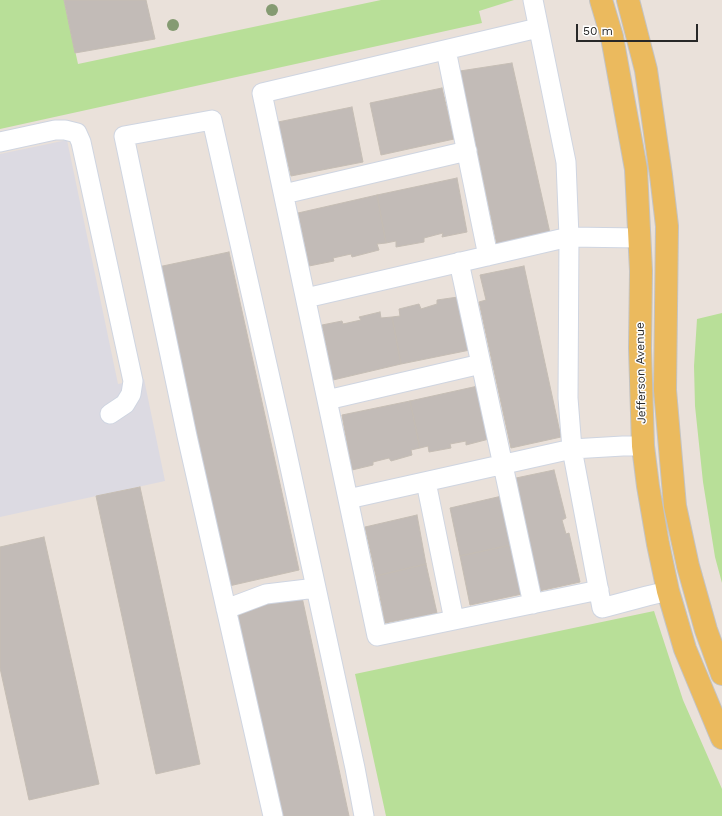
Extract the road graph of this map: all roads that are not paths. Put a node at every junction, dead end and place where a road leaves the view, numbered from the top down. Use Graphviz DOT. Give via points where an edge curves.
graph roads {
  1 [pos="532,0"];
  2 [pos="601,0"];
  3 [pos="628,0"];
  4 [pos="538,28"];
  5 [pos="446,50"];
  6 [pos="0,142"];
  7 [pos="467,152"];
  8 [pos="284,194"];
  9 [pos="569,237"];
  10 [pos="639,238"];
  11 [pos="488,256"];
  12 [pos="459,262"];
  13 [pos="306,298"];
  14 [pos="481,364"];
  15 [pos="327,400"];
  16 [pos="110,414"];
  17 [pos="643,446"];
  18 [pos="572,449"];
  19 [pos="503,465"];
  20 [pos="426,482"];
  21 [pos="348,498"];
  22 [pos="688,566"];
  23 [pos="316,588"];
  24 [pos="599,590"];
  25 [pos="668,591"];
  26 [pos="533,604"];
  27 [pos="226,609"];
  28 [pos="454,620"];
  29 [pos="722,674"];
  30 [pos="722,738"];
  31 [pos="273,816"];
  32 [pos="364,816"];
  1 -- 4 [label="lane"];
  2 -- 10 [label="main road, Jefferson Avenue" via="612,37 636,169"];
  3 -- 22 [label="main road, Jefferson Avenue" via="646,70 667,226 665,390 675,506"];
  4 -- 5 [label="lane"];
  4 -- 9 [label="lane" via="566,162"];
  5 -- 7 [label="lane"];
  5 -- 8 [label="lane" via="262,93"];
  6 -- 16 [label="lane" via="65,130 77,133 81,142 132,381 131,394 125,404"];
  7 -- 8 [label="lane"];
  7 -- 11 [label="lane"];
  8 -- 13 [label="lane"];
  9 -- 10 [label="lane"];
  9 -- 11 [label="lane"];
  9 -- 18 [label="lane" via="568,398"];
  10 -- 17 [label="main road, Jefferson Avenue"];
  11 -- 12 [label="lane"];
  12 -- 13 [label="lane"];
  12 -- 14 [label="lane"];
  13 -- 15 [label="lane"];
  14 -- 15 [label="lane"];
  14 -- 19 [label="lane"];
  15 -- 21 [label="lane"];
  17 -- 18 [label="lane"];
  17 -- 22 [label="main road" via="653,450 669,527"];
  17 -- 25 [label="main road, Jefferson Avenue"];
  18 -- 19 [label="lane"];
  18 -- 24 [label="lane"];
  19 -- 20 [label="lane"];
  19 -- 26 [label="lane"];
  20 -- 21 [label="lane"];
  20 -- 28 [label="lane"];
  21 -- 28 [label="lane" via="377,636"];
  22 -- 29 [label="main road, Jefferson Avenue" via="706,630"];
  23 -- 27 [label="lane" via="266,594"];
  23 -- 27 [label="lane" via="212,120 124,136"];
  23 -- 32 [label="lane"];
  24 -- 25 [label="lane" via="602,608"];
  24 -- 26 [label="lane"];
  25 -- 30 [label="main road, Jefferson Avenue" via="686,648"];
  26 -- 28 [label="lane"];
  27 -- 31 [label="lane"];
}
